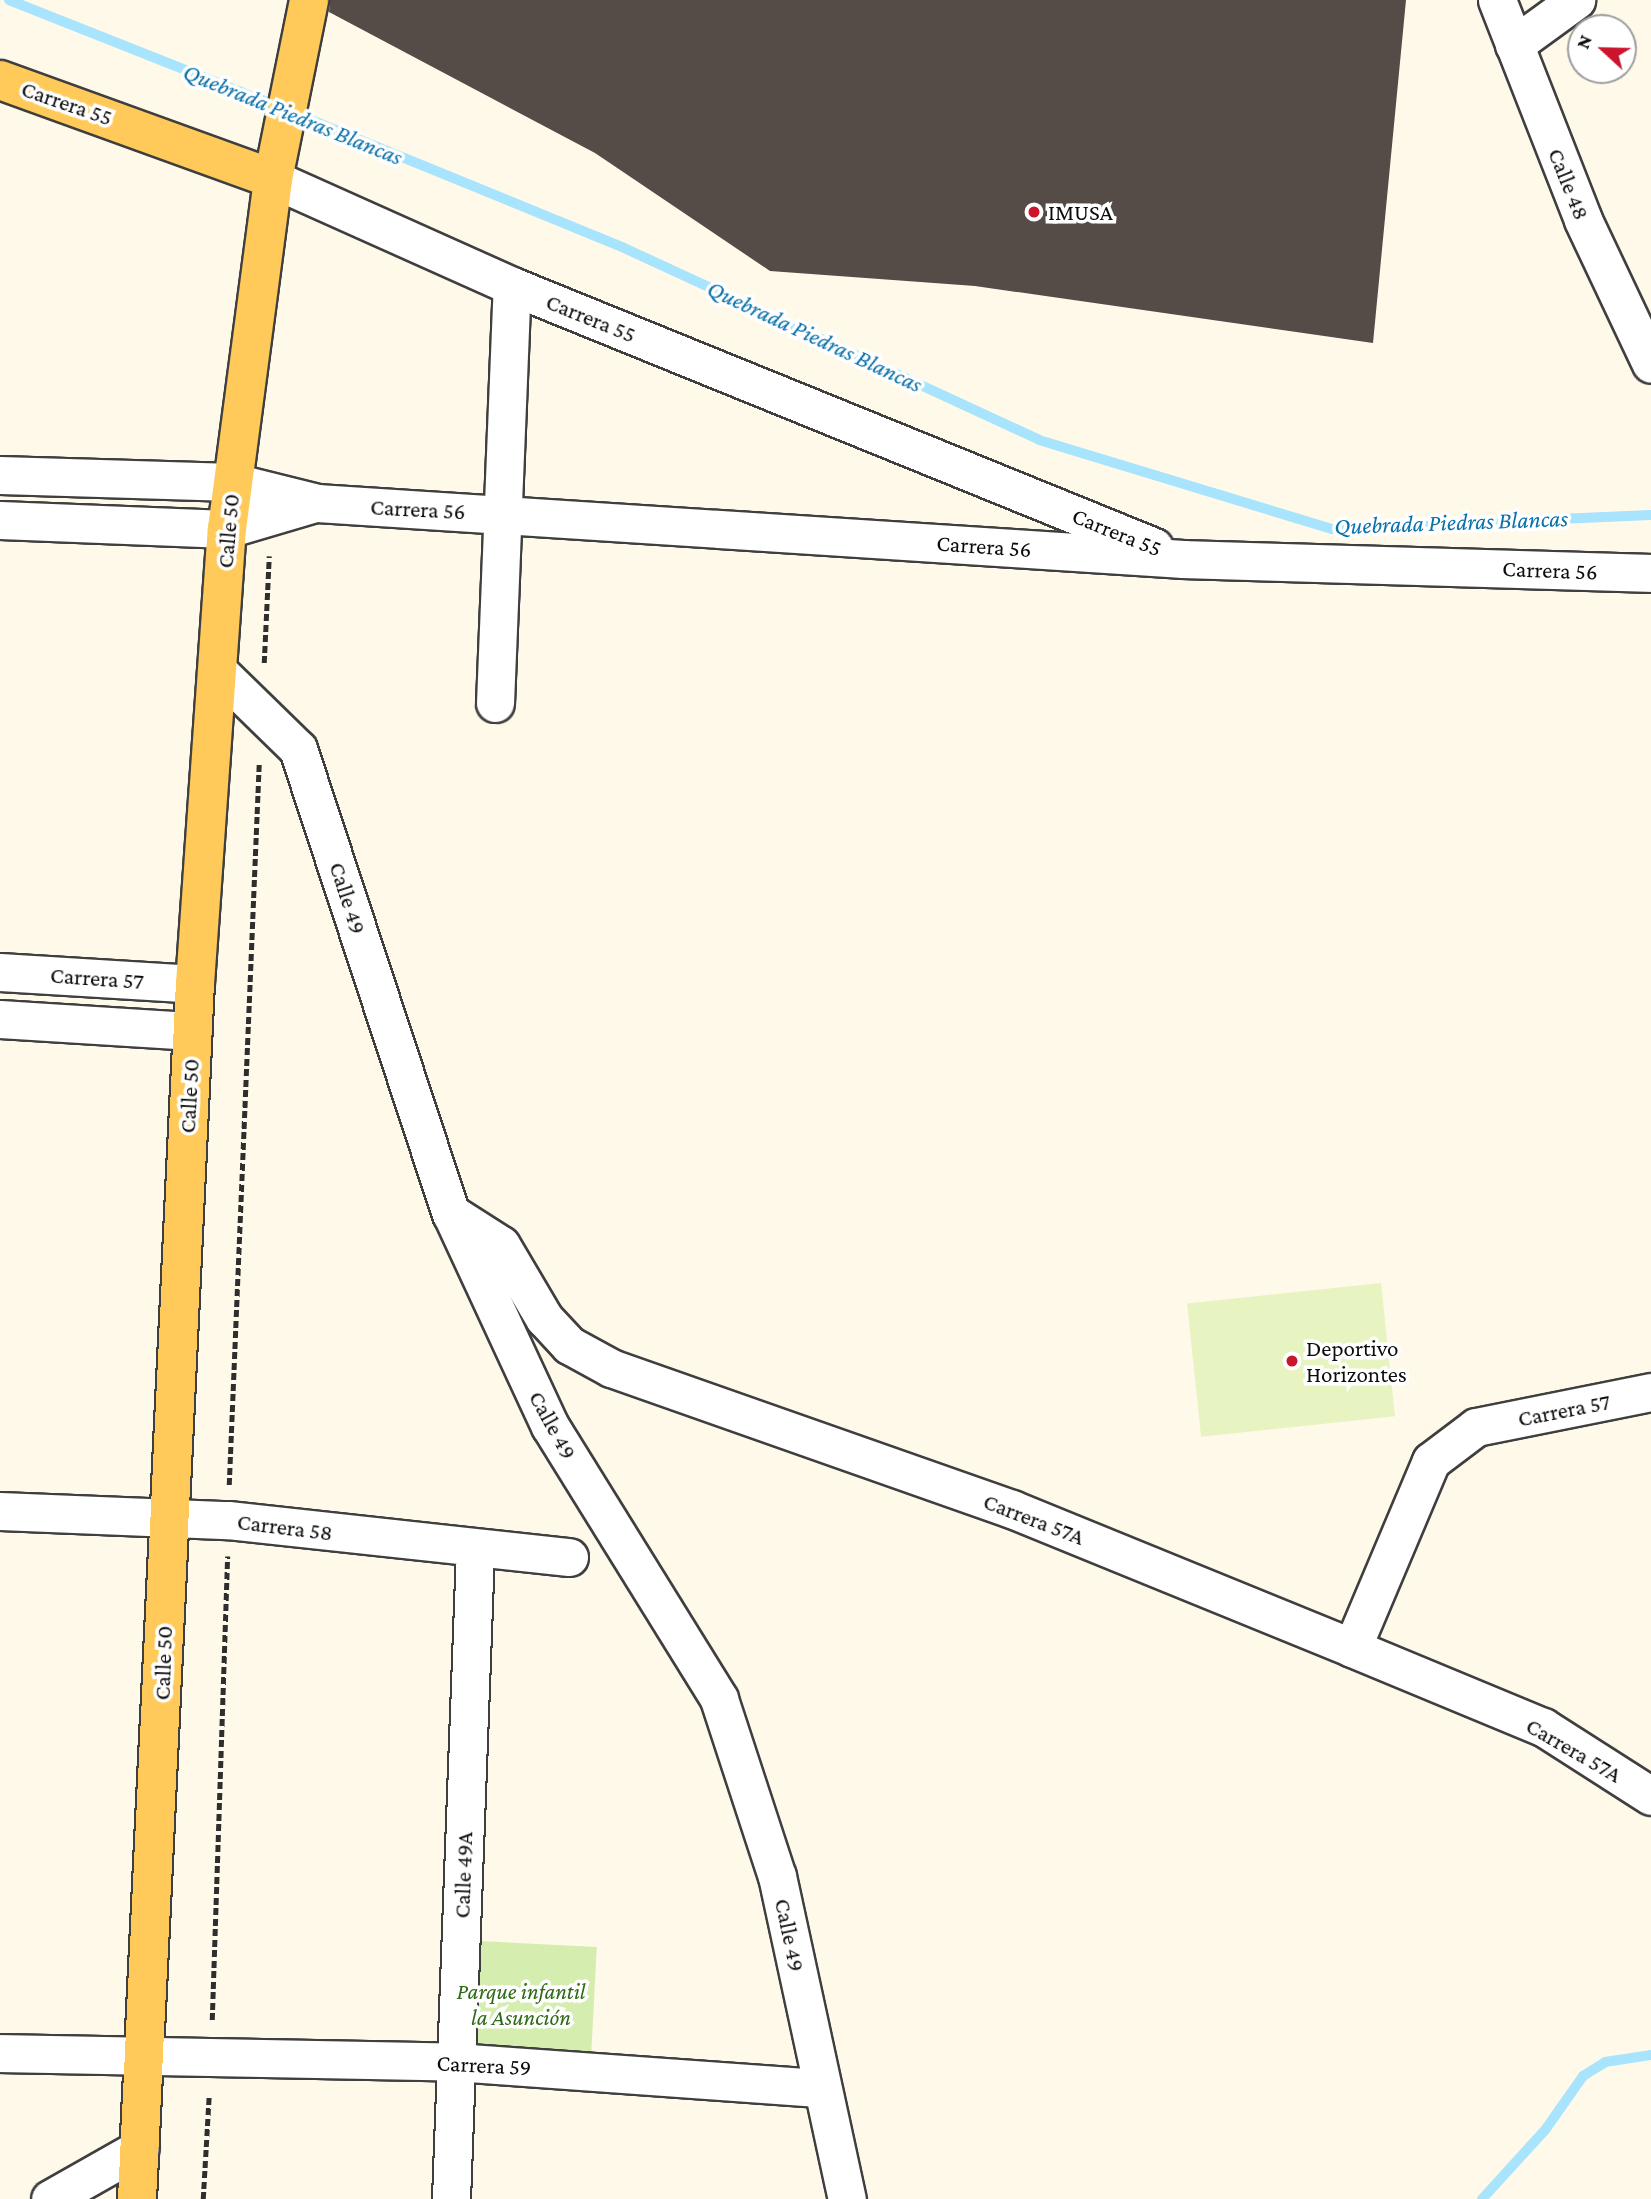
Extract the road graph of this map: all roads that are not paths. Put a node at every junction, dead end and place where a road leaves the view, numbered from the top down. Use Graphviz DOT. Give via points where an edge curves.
graph roads {
  1 [pos="309,0"];
  2 [pos="1497,0"];
  3 [pos="1576,0"];
  4 [pos="1514,45"];
  5 [pos="0,80"];
  6 [pos="273,179"];
  7 [pos="512,286"];
  8 [pos="1651,364"];
  9 [pos="0,475"];
  10 [pos="233,482"];
  11 [pos="317,503"];
  12 [pos="505,514"];
  13 [pos="0,520"];
  14 [pos="227,529"];
  15 [pos="1183,559"];
  16 [pos="1651,573"];
  17 [pos="218,670"];
  18 [pos="495,703"];
  19 [pos="0,972"];
  20 [pos="195,984"];
  21 [pos="0,1018"];
  22 [pos="192,1031"];
  23 [pos="451,1213"];
  24 [pos="1651,1392"];
  25 [pos="0,1511"];
  26 [pos="169,1516"];
  27 [pos="475,1550"];
  28 [pos="569,1557"];
  29 [pos="1352,1648"];
  30 [pos="1651,1796"];
  31 [pos="0,2053"];
  32 [pos="146,2058"];
  33 [pos="456,2062"];
  34 [pos="821,2088"];
  35 [pos="141,2148"];
  36 [pos="51,2199"];
  37 [pos="137,2199"];
  38 [pos="451,2199"];
  39 [pos="847,2199"];
  1 -- 6 [label="main road, Calle 50"];
  2 -- 4 [label="street, Calle 48"];
  3 -- 4 [label="street"];
  4 -- 8 [label="street, Calle 48" via="1583,220"];
  5 -- 6 [label="main road, Carrera 55"];
  6 -- 7 [label="street, Carrera 55"];
  6 -- 10 [label="main road, Calle 50"];
  7 -- 12 [label="street"];
  7 -- 15 [label="street, Carrera 55"];
  9 -- 10 [label="street, Carrera 56"];
  10 -- 11 [label="street, Carrera 56"];
  10 -- 14 [label="main road, Calle 50"];
  11 -- 12 [label="street, Carrera 56"];
  11 -- 14 [label="street, Carrera 56"];
  12 -- 15 [label="street, Carrera 56"];
  12 -- 18 [label="street"];
  13 -- 14 [label="street, Carrera 56"];
  14 -- 17 [label="main road, Calle 50"];
  15 -- 16 [label="street, Carrera 56"];
  17 -- 20 [label="main road, Calle 50"];
  17 -- 23 [label="street, Calle 49" via="298,749"];
  19 -- 20 [label="street, Carrera 57"];
  20 -- 22 [label="main road, Calle 50"];
  21 -- 22 [label="street, Carrera 57"];
  22 -- 26 [label="main road, Calle 50"];
  23 -- 29 [label="street, Carrera 57A" via="501,1245 544,1318 569,1345 611,1368 1012,1509"];
  23 -- 34 [label="street, Calle 49" via="550,1426 719,1699 777,1876"];
  24 -- 29 [label="street, Carrera 57" via="1476,1427 1431,1461"];
  25 -- 26 [label="street, Carrera 58"];
  26 -- 27 [label="street, Carrera 58"];
  26 -- 32 [label="main road, Calle 50"];
  27 -- 28 [label="street, Carrera 58"];
  27 -- 33 [label="street, Calle 49A"];
  29 -- 30 [label="street, Carrera 57A" via="1543,1727"];
  31 -- 32 [label="street, Carrera 59"];
  32 -- 33 [label="street, Carrera 59"];
  32 -- 35 [label="main road, Calle 50"];
  33 -- 34 [label="street, Carrera 59"];
  33 -- 38 [label="street, Calle 49A"];
  34 -- 39 [label="street, Calle 49"];
  35 -- 36 [label="street"];
  35 -- 37 [label="main road, Calle 50"];
}
